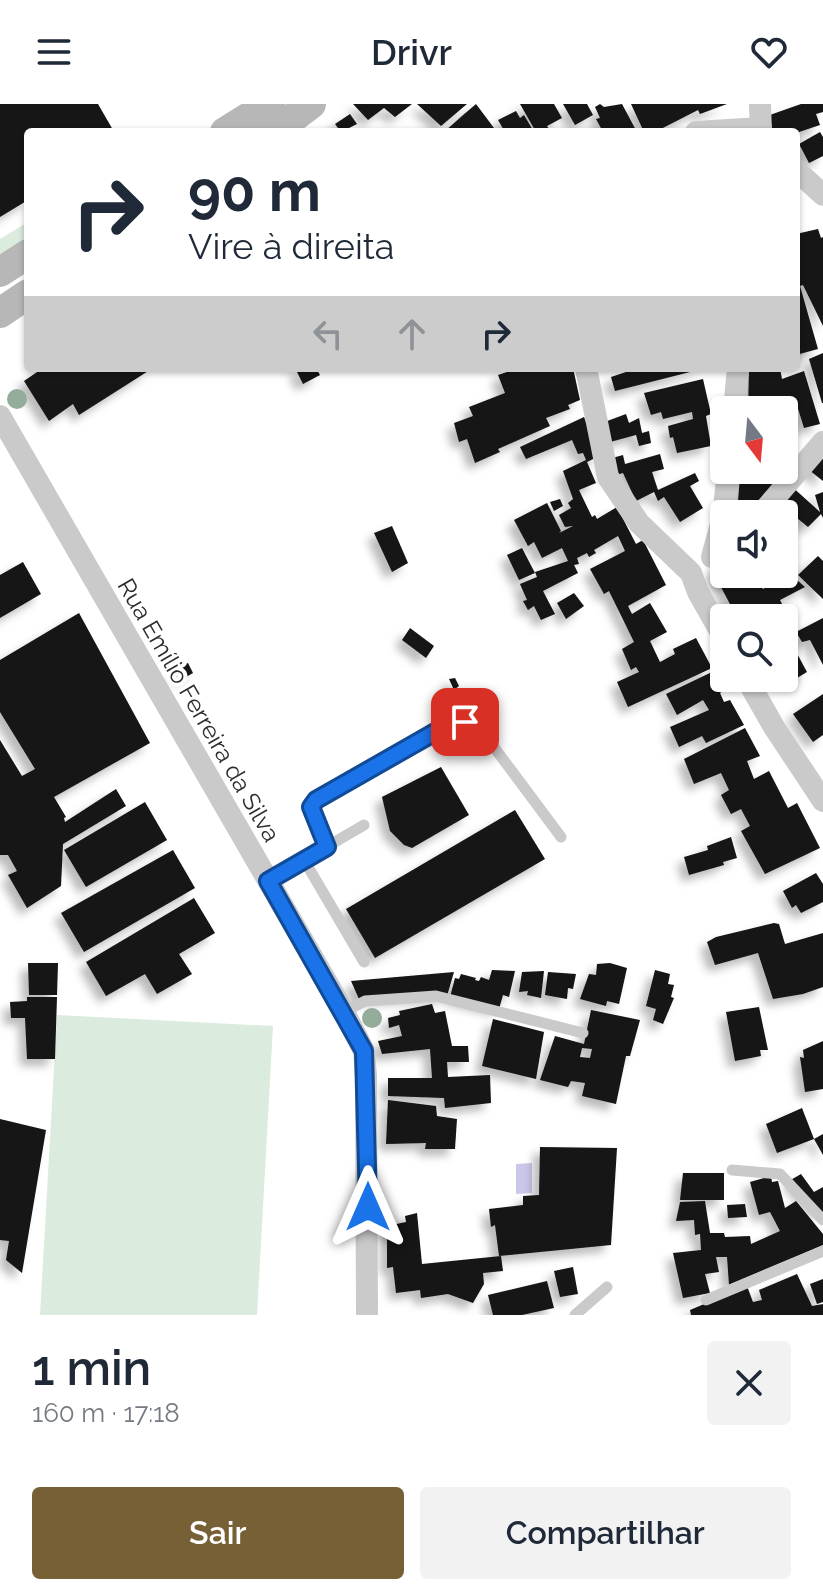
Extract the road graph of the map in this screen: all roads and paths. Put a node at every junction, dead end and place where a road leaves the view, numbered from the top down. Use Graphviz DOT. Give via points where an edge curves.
graph roads {
  1 [pos="311,104"];
  2 [pos="760,104"];
  3 [pos="268,112"];
  4 [pos="234,128"];
  5 [pos="762,128"];
  6 [pos="800,174"];
  7 [pos="823,195"];
  8 [pos="24,257"];
  9 [pos="0,272"];
  10 [pos="24,297"];
  11 [pos="0,313"];
  12 [pos="587,372"];
  13 [pos="738,372"];
  14 [pos="735,396"];
  15 [pos="0,416"];
  16 [pos="823,442"];
  17 [pos="773,500"];
  18 [pos="710,559"];
  19 [pos="691,573"];
  20 [pos="710,613"];
  21 [pos="754,692"];
  22 [pos="823,801"];
  23 [pos="364,825"];
  24 [pos="561,837"];
  25 [pos="327,847"];
  26 [pos="304,860"];
  27 [pos="268,881"];
  28 [pos="364,962"];
  29 [pos="344,1012"];
  30 [pos="583,1033"];
  31 [pos="732,1170"];
  32 [pos="823,1220"];
  33 [pos="823,1251"];
  34 [pos="607,1287"];
  35 [pos="706,1300"];
  36 [pos="367,1315"];
  37 [pos="575,1315"];
  1 -- 3 [label="main road"];
  2 -- 5 [label="street"];
  3 -- 4 [label="main road"];
  6 -- 7 [label="street"];
  8 -- 9 [label="main road"];
  10 -- 11 [label="main road"];
  12 -- 19 [label="street" via="608,477 639,523"];
  13 -- 14 [label="street"];
  15 -- 27 [label="street, Rua Emílio Ferreira da Silva"];
  16 -- 17 [label="street"];
  18 -- 19 [label="street"];
  19 -- 20 [label="street"];
  21 -- 22 [label="street"];
  23 -- 25 [label="lane"];
  24 -- 25 [label="lane" via="479,727 465,722 451,723 316,800 313,817"];
  25 -- 26 [label="lane"];
  26 -- 27 [label="lane"];
  26 -- 28 [label="lane"];
  27 -- 29 [label="street, Rua Emílio Ferreira da Silva"];
  29 -- 30 [label="lane" via="365,1001 436,996"];
  29 -- 36 [label="street, Rua Emílio Ferreira da Silva" via="364,1051 366,1076"];
  31 -- 32 [label="lane" via="780,1174"];
  33 -- 35 [label="lane"];
  34 -- 37 [label="lane"];
}
